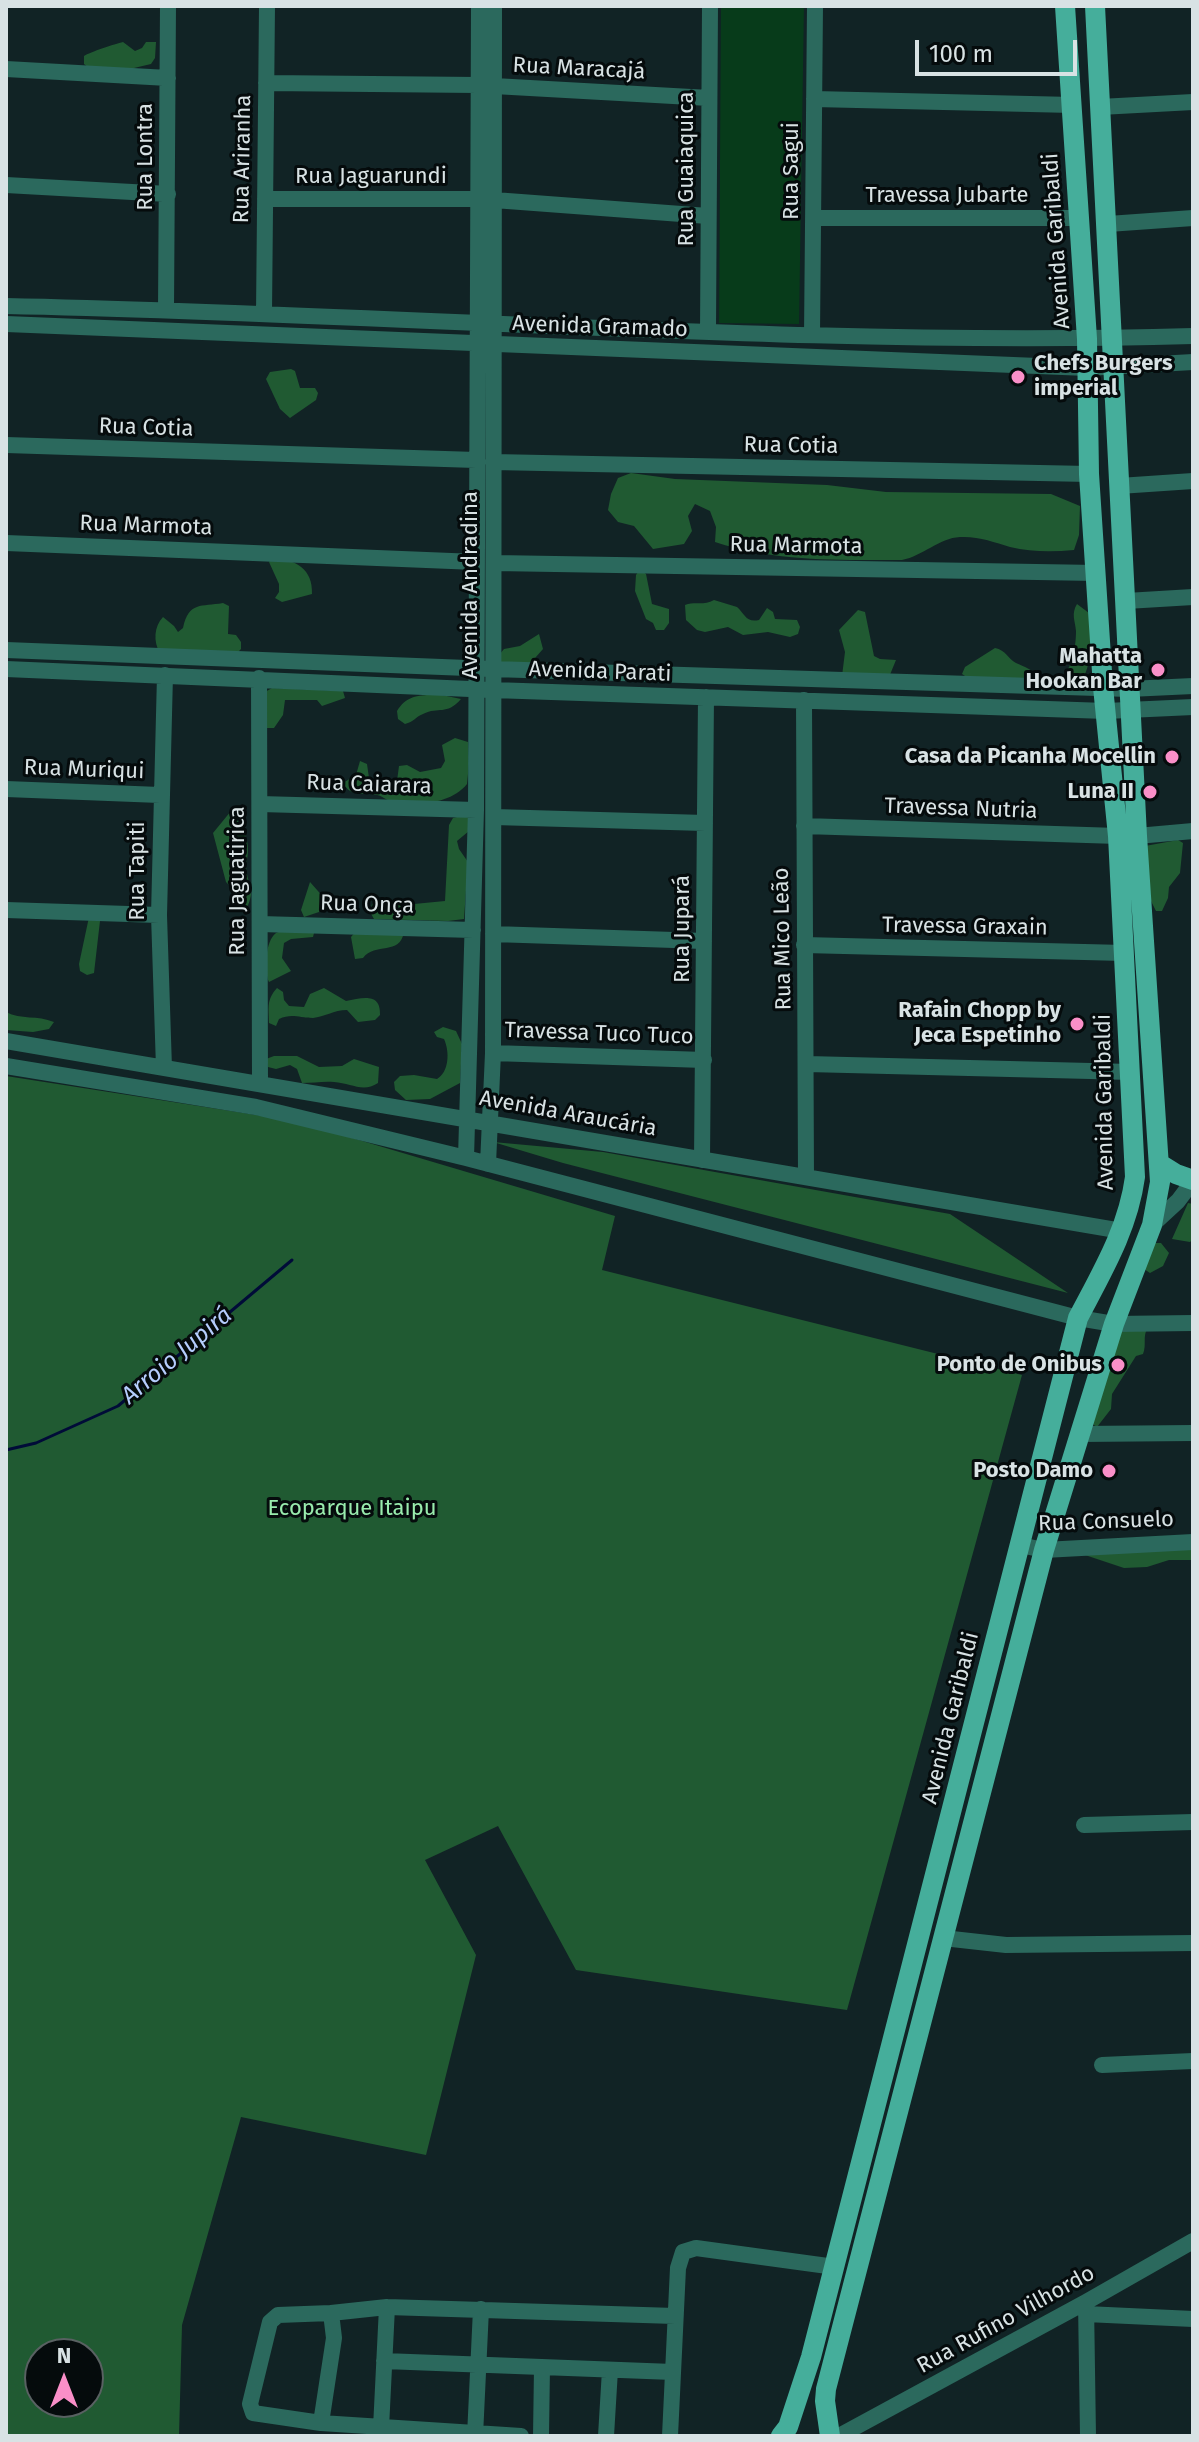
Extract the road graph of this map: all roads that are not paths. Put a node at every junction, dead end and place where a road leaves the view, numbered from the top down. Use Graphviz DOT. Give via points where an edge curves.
graph roads {
  1 [pos="168,6"];
  2 [pos="267,6"];
  3 [pos="479,6"];
  4 [pos="494,6"];
  5 [pos="710,6"];
  6 [pos="815,6"];
  7 [pos="1065,6"];
  8 [pos="1095,6"];
  9 [pos="6,69"];
  10 [pos="168,78"];
  11 [pos="266,83"];
  12 [pos="486,85"];
  13 [pos="709,98"];
  14 [pos="814,99"];
  15 [pos="1193,102"];
  16 [pos="1073,105"];
  17 [pos="1100,107"];
  18 [pos="6,185"];
  19 [pos="168,194"];
  20 [pos="265,199"];
  21 [pos="486,199"];
  22 [pos="708,216"];
  23 [pos="814,218"];
  24 [pos="1079,218"];
  25 [pos="1193,218"];
  26 [pos="1108,224"];
  27 [pos="6,306"];
  28 [pos="166,309"];
  29 [pos="264,313"];
  30 [pos="486,322"];
  31 [pos="6,324"];
  32 [pos="708,331"];
  33 [pos="812,335"];
  34 [pos="1193,336"];
  35 [pos="1112,338"];
  36 [pos="1087,339"];
  37 [pos="486,345"];
  38 [pos="1193,362"];
  39 [pos="1113,367"];
  40 [pos="1087,368"];
  41 [pos="6,445"];
  42 [pos="485,461"];
  43 [pos="1089,474"];
  44 [pos="1193,481"];
  45 [pos="1119,486"];
  46 [pos="6,543"];
  47 [pos="476,562"];
  48 [pos="495,563"];
  49 [pos="1097,573"];
  50 [pos="1193,597"];
  51 [pos="1126,601"];
  52 [pos="6,650"];
  53 [pos="6,669"];
  54 [pos="485,669"];
  55 [pos="165,675"];
  56 [pos="259,678"];
  57 [pos="1193,686"];
  58 [pos="1103,687"];
  59 [pos="1129,689"];
  60 [pos="485,690"];
  61 [pos="706,697"];
  62 [pos="804,700"];
  63 [pos="1193,707"];
  64 [pos="1106,711"];
  65 [pos="1130,711"];
  66 [pos="6,789"];
  67 [pos="160,795"];
  68 [pos="260,804"];
  69 [pos="476,810"];
  70 [pos="494,817"];
  71 [pos="705,823"];
  72 [pos="804,826"];
  73 [pos="1193,831"];
  74 [pos="1127,836"];
  75 [pos="6,910"];
  76 [pos="159,915"];
  77 [pos="260,924"];
  78 [pos="473,930"];
  79 [pos="493,934"];
  80 [pos="704,941"];
  81 [pos="804,945"];
  82 [pos="1124,953"];
  83 [pos="6,1041"];
  84 [pos="493,1053"];
  85 [pos="704,1060"];
  86 [pos="807,1064"];
  87 [pos="6,1066"];
  88 [pos="164,1068"];
  89 [pos="1131,1072"];
  90 [pos="260,1083"];
  91 [pos="468,1119"];
  92 [pos="490,1123"];
  93 [pos="466,1158"];
  94 [pos="702,1160"];
  95 [pos="488,1164"];
  96 [pos="1160,1164"];
  97 [pos="806,1176"];
  98 [pos="1193,1181"];
  99 [pos="1185,1201"];
  100 [pos="1152,1225"];
  101 [pos="1122,1231"];
  102 [pos="1143,1251"];
  103 [pos="1078,1318"];
  104 [pos="1193,1323"];
  105 [pos="1114,1324"];
  106 [pos="1193,1433"];
  107 [pos="1080,1434"];
  108 [pos="1193,1542"];
  109 [pos="1020,1545"];
  110 [pos="1044,1550"];
  111 [pos="1193,1822"];
  112 [pos="1084,1825"];
  113 [pos="947,1829"];
  114 [pos="968,1835"];
  115 [pos="943,1938"];
  116 [pos="1193,1943"];
  117 [pos="1193,2061"];
  118 [pos="1102,2065"];
  119 [pos="1193,2241"];
  120 [pos="835,2267"];
  121 [pos="387,2307"];
  122 [pos="1086,2308"];
  123 [pos="481,2309"];
  124 [pos="331,2313"];
  125 [pos="675,2316"];
  126 [pos="1193,2319"];
  127 [pos="384,2361"];
  128 [pos="479,2366"];
  129 [pos="542,2367"];
  130 [pos="610,2370"];
  131 [pos="673,2372"];
  132 [pos="321,2423"];
  133 [pos="381,2428"];
  134 [pos="475,2435"];
  135 [pos="521,2436"];
  136 [pos="541,2436"];
  137 [pos="606,2436"];
  138 [pos="670,2436"];
  139 [pos="781,2436"];
  140 [pos="830,2436"];
  141 [pos="839,2436"];
  142 [pos="1088,2436"];
  1 -- 10 [label="street, Rua Lontra"];
  2 -- 11 [label="street, Rua Ariranha"];
  3 -- 12 [label="street, Avenida Andradina"];
  4 -- 12 [label="street, Avenida Andradina"];
  5 -- 13 [label="street, Rua Guaiaquica"];
  6 -- 14 [label="street, Rua Sagui"];
  7 -- 16 [label="main road, Avenida Garibaldi"];
  8 -- 17 [label="main road, Avenida Garibaldi"];
  9 -- 10 [label="street"];
  10 -- 19 [label="street, Rua Lontra"];
  11 -- 12 [label="street, Rua Maracajá"];
  11 -- 20 [label="street, Rua Ariranha"];
  12 -- 13 [label="street, Rua Maracajá"];
  12 -- 21 [label="street, Avenida Andradina"];
  13 -- 22 [label="street, Rua Guaiaquica"];
  14 -- 16 [label="street"];
  14 -- 23 [label="street, Rua Sagui"];
  15 -- 17 [label="street"];
  16 -- 24 [label="main road, Avenida Garibaldi"];
  17 -- 26 [label="main road, Avenida Garibaldi"];
  18 -- 19 [label="street"];
  19 -- 28 [label="street, Rua Lontra"];
  20 -- 21 [label="street, Rua Jaguarundi"];
  20 -- 29 [label="street, Rua Ariranha"];
  21 -- 22 [label="street, Rua Jaguarundi"];
  21 -- 30 [label="street, Avenida Andradina"];
  22 -- 32 [label="street, Rua Guaiaquica"];
  23 -- 24 [label="street, Travessa Jubarte"];
  23 -- 33 [label="street, Rua Sagui"];
  24 -- 36 [label="main road, Avenida Garibaldi"];
  25 -- 26 [label="street"];
  26 -- 35 [label="main road, Avenida Garibaldi"];
  27 -- 28 [label="street, Avenida Gramado"];
  28 -- 29 [label="street, Avenida Gramado"];
  29 -- 30 [label="street, Avenida Gramado"];
  30 -- 32 [label="street, Avenida Gramado"];
  30 -- 37 [label="street, Avenida Andradina"];
  31 -- 37 [label="street, Avenida Gramado"];
  32 -- 33 [label="street, Avenida Gramado"];
  33 -- 36 [label="street, Avenida Gramado"];
  34 -- 35 [label="street, Avenida Gramado"];
  35 -- 36 [label="street, Avenida Gramado"];
  35 -- 39 [label="main road, Avenida Garibaldi"];
  36 -- 40 [label="main road, Avenida Garibaldi"];
  37 -- 40 [label="street, Avenida Gramado"];
  37 -- 42 [label="street, Avenida Andradina"];
  38 -- 39 [label="street, Avenida Gramado"];
  39 -- 40 [label="street, Avenida Gramado"];
  39 -- 45 [label="main road, Avenida Garibaldi"];
  40 -- 43 [label="main road, Avenida Garibaldi"];
  41 -- 42 [label="street, Rua Cotia"];
  42 -- 43 [label="street, Rua Cotia"];
  42 -- 47 [label="street, Avenida Andradina"];
  42 -- 48 [label="street, Avenida Andradina"];
  43 -- 49 [label="main road, Avenida Garibaldi"];
  44 -- 45 [label="street"];
  45 -- 51 [label="main road, Avenida Garibaldi"];
  46 -- 47 [label="street, Rua Marmota"];
  47 -- 54 [label="street, Avenida Andradina"];
  48 -- 49 [label="street, Rua Marmota"];
  48 -- 54 [label="street, Avenida Andradina"];
  49 -- 58 [label="main road, Avenida Garibaldi"];
  50 -- 51 [label="street"];
  51 -- 59 [label="main road, Avenida Garibaldi"];
  52 -- 54 [label="street, Avenida Parati"];
  53 -- 55 [label="street, Avenida Parati"];
  54 -- 58 [label="street, Avenida Parati"];
  54 -- 60 [label="street, Avenida Andradina"];
  55 -- 56 [label="street, Avenida Parati"];
  55 -- 67 [label="street, Rua Tapiti"];
  56 -- 60 [label="street, Avenida Parati"];
  56 -- 68 [label="street, Rua Jaguatirica"];
  57 -- 59 [label="street, Avenida Parati"];
  58 -- 59 [label="street, Avenida Parati"];
  58 -- 64 [label="main road, Avenida Garibaldi"];
  59 -- 65 [label="main road, Avenida Garibaldi"];
  60 -- 61 [label="street, Avenida Parati"];
  60 -- 69 [label="street, Avenida Andradina"];
  60 -- 70 [label="street, Avenida Andradina"];
  61 -- 62 [label="street, Avenida Parati"];
  61 -- 71 [label="street, Rua Jupará"];
  62 -- 64 [label="street, Avenida Parati"];
  62 -- 72 [label="street, Rua Mico Leão"];
  63 -- 65 [label="street, Avenida Parati"];
  64 -- 65 [label="street, Avenida Parati"];
  64 -- 74 [label="main road, Avenida Garibaldi"];
  65 -- 74 [label="main road, Avenida Garibaldi"];
  66 -- 67 [label="street, Rua Muriqui"];
  67 -- 76 [label="street, Rua Tapiti"];
  68 -- 69 [label="street, Rua Caiarara"];
  68 -- 77 [label="street, Rua Jaguatirica"];
  69 -- 78 [label="street, Avenida Andradina"];
  70 -- 71 [label="street"];
  70 -- 79 [label="street, Avenida Andradina"];
  71 -- 80 [label="street, Rua Jupará"];
  72 -- 74 [label="street, Travessa Nutria"];
  72 -- 81 [label="street, Rua Mico Leão"];
  73 -- 74 [label="street, Travessa Nutria"];
  74 -- 82 [label="main road, Avenida Garibaldi"];
  74 -- 96 [label="main road, Avenida Garibaldi"];
  75 -- 76 [label="street"];
  76 -- 88 [label="street, Rua Tapiti"];
  77 -- 78 [label="street, Rua Onça"];
  77 -- 90 [label="street, Rua Jaguatirica"];
  78 -- 91 [label="street, Avenida Andradina"];
  79 -- 80 [label="street"];
  79 -- 84 [label="street, Avenida Andradina"];
  80 -- 85 [label="street, Rua Jupará"];
  81 -- 82 [label="street, Travessa Graxain"];
  81 -- 86 [label="street, Rua Mico Leão"];
  82 -- 89 [label="main road, Avenida Garibaldi"];
  83 -- 88 [label="street, Avenida Araucária"];
  84 -- 85 [label="street, Travessa Tuco Tuco"];
  84 -- 92 [label="street, Avenida Andradina"];
  85 -- 94 [label="street, Rua Jupará"];
  86 -- 89 [label="street"];
  86 -- 97 [label="street, Rua Mico Leão"];
  87 -- 93 [label="street" via="256,1107"];
  88 -- 90 [label="street, Avenida Araucária"];
  89 -- 101 [label="main road, Avenida Garibaldi" via="1135,1177"];
  90 -- 91 [label="street, Avenida Araucária"];
  91 -- 92 [label="street, Avenida Araucária"];
  91 -- 93 [label="street, Avenida Andradina"];
  92 -- 94 [label="street, Avenida Araucária"];
  92 -- 95 [label="street, Avenida Andradina"];
  93 -- 95 [label="street"];
  94 -- 97 [label="street, Avenida Araucária"];
  95 -- 103 [label="street"];
  96 -- 98 [label="main road"];
  96 -- 100 [label="main road, Avenida Garibaldi"];
  97 -- 101 [label="street, Avenida Araucária"];
  98 -- 99 [label="street"];
  99 -- 100 [label="street"];
  100 -- 102 [label="main road, Avenida Garibaldi"];
  101 -- 102 [label="main road"];
  101 -- 103 [label="main road, Avenida Garibaldi"];
  102 -- 105 [label="main road, Avenida Garibaldi"];
  103 -- 105 [label="street"];
  103 -- 109 [label="main road, Avenida Garibaldi"];
  104 -- 105 [label="street"];
  105 -- 107 [label="main road, Avenida Garibaldi"];
  106 -- 107 [label="street"];
  107 -- 110 [label="main road, Avenida Garibaldi"];
  108 -- 110 [label="street, Rua Consuelo"];
  109 -- 110 [label="street, Rua Consuelo"];
  109 -- 113 [label="main road, Avenida Garibaldi"];
  110 -- 114 [label="main road, Avenida Garibaldi"];
  111 -- 112 [label="street"];
  113 -- 114 [label="main road"];
  113 -- 120 [label="main road, Avenida Garibaldi"];
  114 -- 115 [label="main road, Avenida Garibaldi"];
  115 -- 116 [label="street" via="1006,1945"];
  115 -- 140 [label="main road, Avenida Garibaldi" via="826,2389"];
  117 -- 118 [label="street"];
  119 -- 122 [label="street, Rua Rufino Vilhordo"];
  120 -- 125 [label="street" via="696,2248 683,2252 678,2268"];
  120 -- 139 [label="main road, Avenida Garibaldi" via="811,2357"];
  121 -- 123 [label="street"];
  121 -- 124 [label="street"];
  121 -- 127 [label="street"];
  122 -- 126 [label="street"];
  122 -- 141 [label="street, Rua Rufino Vilhordo"];
  122 -- 142 [label="street"];
  123 -- 125 [label="street"];
  123 -- 128 [label="street"];
  124 -- 132 [label="street" via="334,2338"];
  124 -- 132 [label="street" via="278,2315 270,2322 250,2404 253,2413"];
  125 -- 131 [label="street"];
  127 -- 128 [label="street"];
  127 -- 133 [label="street"];
  128 -- 129 [label="street"];
  128 -- 134 [label="street"];
  129 -- 130 [label="street"];
  129 -- 136 [label="street"];
  130 -- 131 [label="street"];
  130 -- 137 [label="street"];
  131 -- 138 [label="street"];
  132 -- 133 [label="street"];
  133 -- 134 [label="street"];
  134 -- 135 [label="street"];
}
